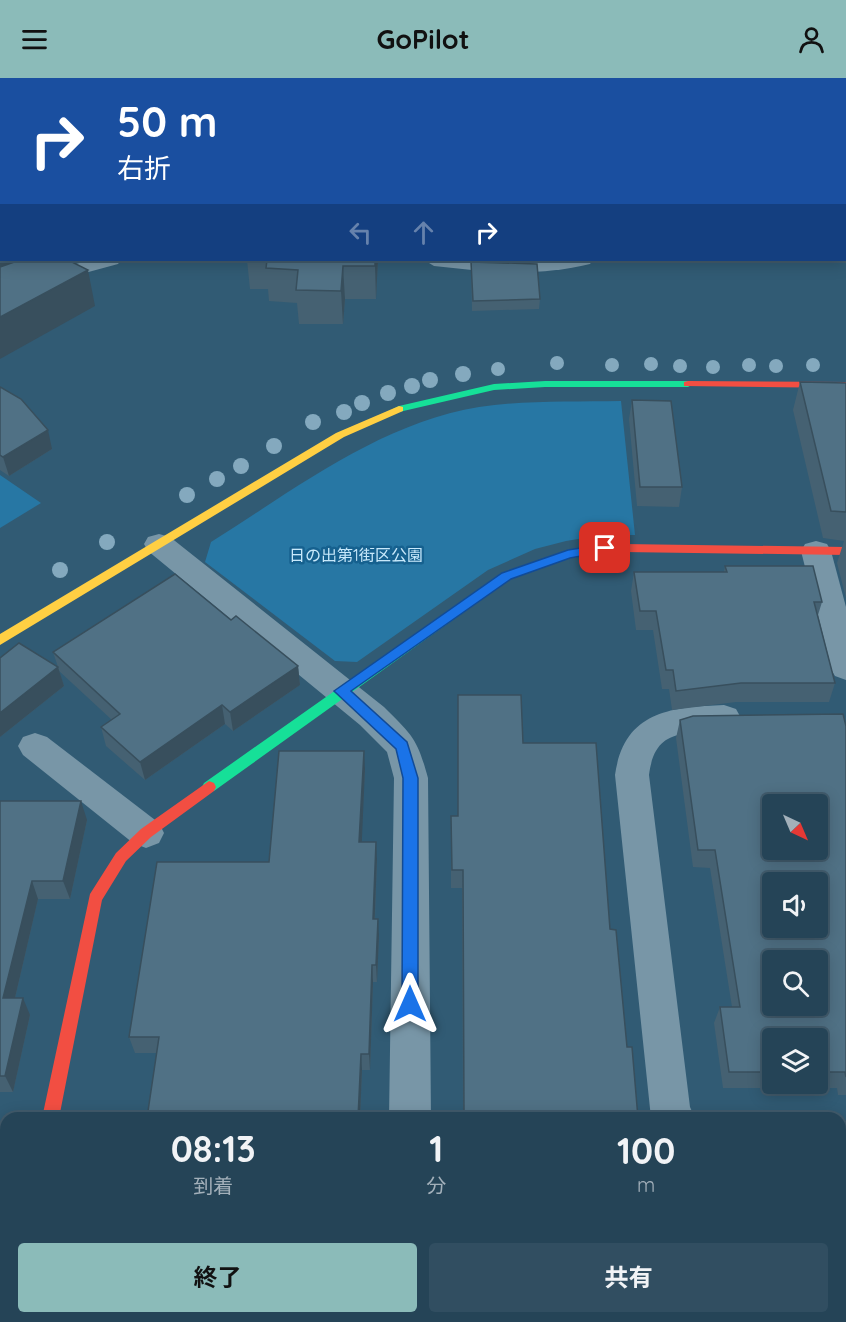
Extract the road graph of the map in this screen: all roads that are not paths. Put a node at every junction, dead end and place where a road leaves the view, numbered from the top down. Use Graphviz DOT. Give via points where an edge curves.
graph roads {
  1 [pos="107,261"];
  2 [pos="443,261"];
  3 [pos="572,261"];
  4 [pos="0,299"];
  5 [pos="846,385"];
  6 [pos="159,544"];
  7 [pos="816,551"];
  8 [pos="846,551"];
  9 [pos="0,640"];
  10 [pos="846,668"];
  11 [pos="341,691"];
  12 [pos="756,718"];
  13 [pos="35,747"];
  14 [pos="146,833"];
  15 [pos="51,1112"];
  16 [pos="410,1112"];
  17 [pos="670,1112"];
  1 -- 4 [label="lane" via="63,273"];
  2 -- 3 [label="lane" via="519,266"];
  5 -- 6 [label="street" via="545,384 494,387 435,399 392,411 340,435"];
  6 -- 9 [label="street"];
  6 -- 11 [label="street"];
  7 -- 8 [label="street"];
  7 -- 10 [label="street"];
  7 -- 11 [label="street" via="605,548 568,554 506,576"];
  11 -- 14 [label="street"];
  11 -- 16 [label="street" via="402,746 411,778"];
  12 -- 17 [label="street" via="688,719 663,725 644,739 633,756"];
  13 -- 14 [label="street"];
  14 -- 15 [label="street" via="121,857 95,898"];
}
